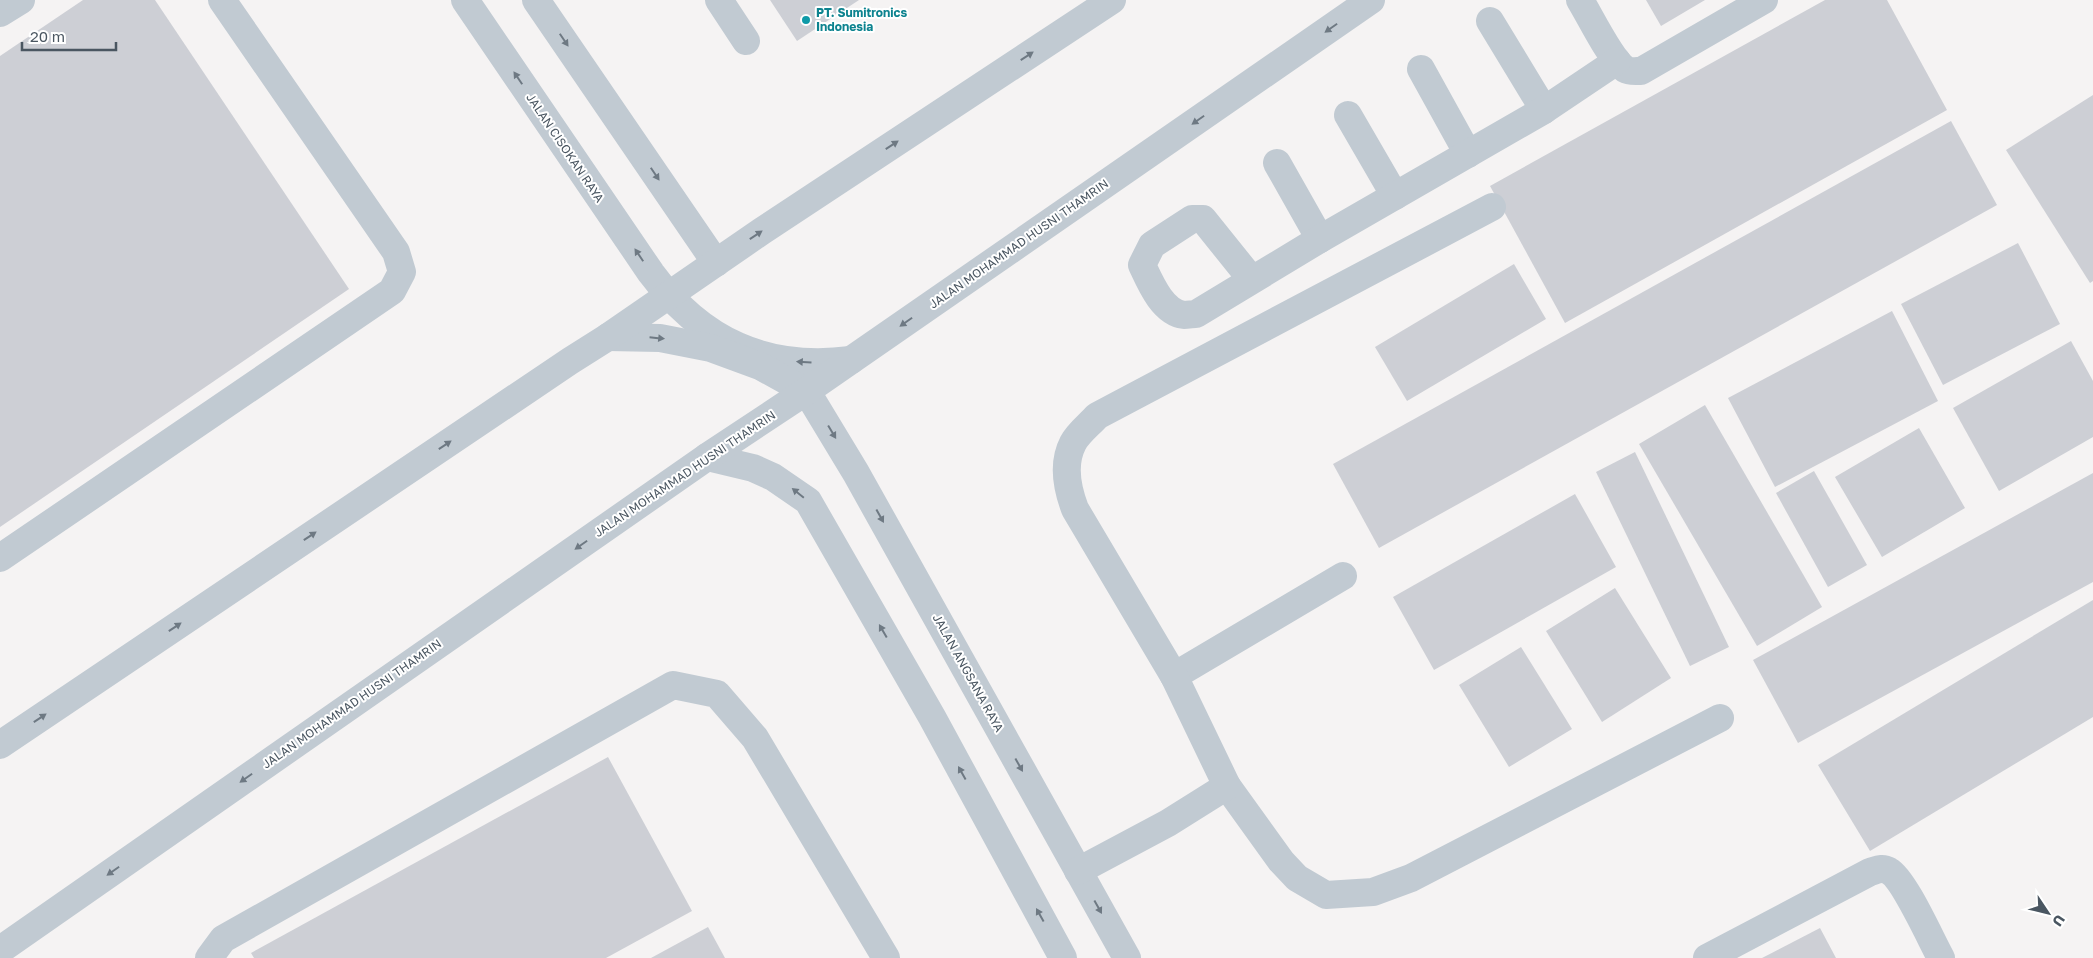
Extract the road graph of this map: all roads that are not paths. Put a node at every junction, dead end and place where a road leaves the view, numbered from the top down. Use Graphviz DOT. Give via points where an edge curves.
graph roads {
  1 [pos="21,0"];
  2 [pos="222,0"];
  3 [pos="465,0"];
  4 [pos="536,0"];
  5 [pos="719,0"];
  6 [pos="1112,0"];
  7 [pos="1372,0"];
  8 [pos="1580,0"];
  9 [pos="1764,0"];
  10 [pos="0,13"];
  11 [pos="1490,21"];
  12 [pos="746,41"];
  13 [pos="1617,61"];
  14 [pos="1421,69"];
  15 [pos="1544,110"];
  16 [pos="1348,115"];
  17 [pos="1468,154"];
  18 [pos="1277,163"];
  19 [pos="1395,196"];
  20 [pos="1492,207"];
  21 [pos="1320,239"];
  22 [pos="716,262"];
  23 [pos="1252,280"];
  24 [pos="667,295"];
  25 [pos="608,337"];
  26 [pos="852,359"];
  27 [pos="805,392"];
  28 [pos="707,457"];
  29 [pos="0,558"];
  30 [pos="1344,576"];
  31 [pos="1174,676"];
  32 [pos="1720,718"];
  33 [pos="0,745"];
  34 [pos="1227,786"];
  35 [pos="1078,871"];
  36 [pos="0,950"];
  37 [pos="209,958"];
  38 [pos="886,958"];
  39 [pos="1063,958"];
  40 [pos="1127,958"];
  41 [pos="1707,958"];
  42 [pos="1941,958"];
  1 -- 10 [label="street"];
  2 -- 29 [label="street" via="396,252 402,272 392,291"];
  24 -- 3 [label="street, JALAN CISOKAN RAYA, one-way"];
  4 -- 22 [label="street, one-way"];
  5 -- 12 [label="street"];
  22 -- 6 [label="street, one-way"];
  7 -- 26 [label="street, JALAN MOHAMMAD HUSNI THAMRIN, one-way"];
  8 -- 13 [label="street"];
  9 -- 13 [label="street" via="1641,70 1628,70"];
  11 -- 15 [label="street"];
  13 -- 15 [label="street"];
  14 -- 17 [label="street"];
  15 -- 17 [label="street"];
  16 -- 19 [label="street"];
  17 -- 19 [label="street"];
  18 -- 21 [label="street"];
  19 -- 21 [label="street"];
  20 -- 31 [label="street" via="1098,416 1074,442 1067,460 1068,490 1075,509"];
  21 -- 23 [label="street"];
  22 -- 24 [label="street"];
  24 -- 25 [label="street"];
  26 -- 24 [label="street, JALAN CISOKAN RAYA, one-way" via="812,362 752,351 697,323"];
  25 -- 27 [label="street, one-way" via="660,338 711,348 760,366"];
  33 -- 25 [label="street, one-way"];
  26 -- 27 [label="street, JALAN MOHAMMAD HUSNI THAMRIN"];
  27 -- 28 [label="street, JALAN MOHAMMAD HUSNI THAMRIN"];
  27 -- 35 [label="street, JALAN ANGSANA RAYA, one-way" via="808,392 856,473"];
  28 -- 36 [label="street, JALAN MOHAMMAD HUSNI THAMRIN, one-way"];
  39 -- 28 [label="street, one-way" via="932,717 808,502 774,477 753,468"];
  30 -- 31 [label="street"];
  31 -- 34 [label="street"];
  32 -- 34 [label="street" via="1411,878 1374,892 1326,895 1297,878"];
  34 -- 35 [label="street" via="1168,823"];
  35 -- 40 [label="street, JALAN ANGSANA RAYA, one-way"];
  37 -- 38 [label="street" via="223,939 672,685 717,694 755,738"];
  41 -- 42 [label="street" via="1880,869 1887,870 1899,880"];
}
